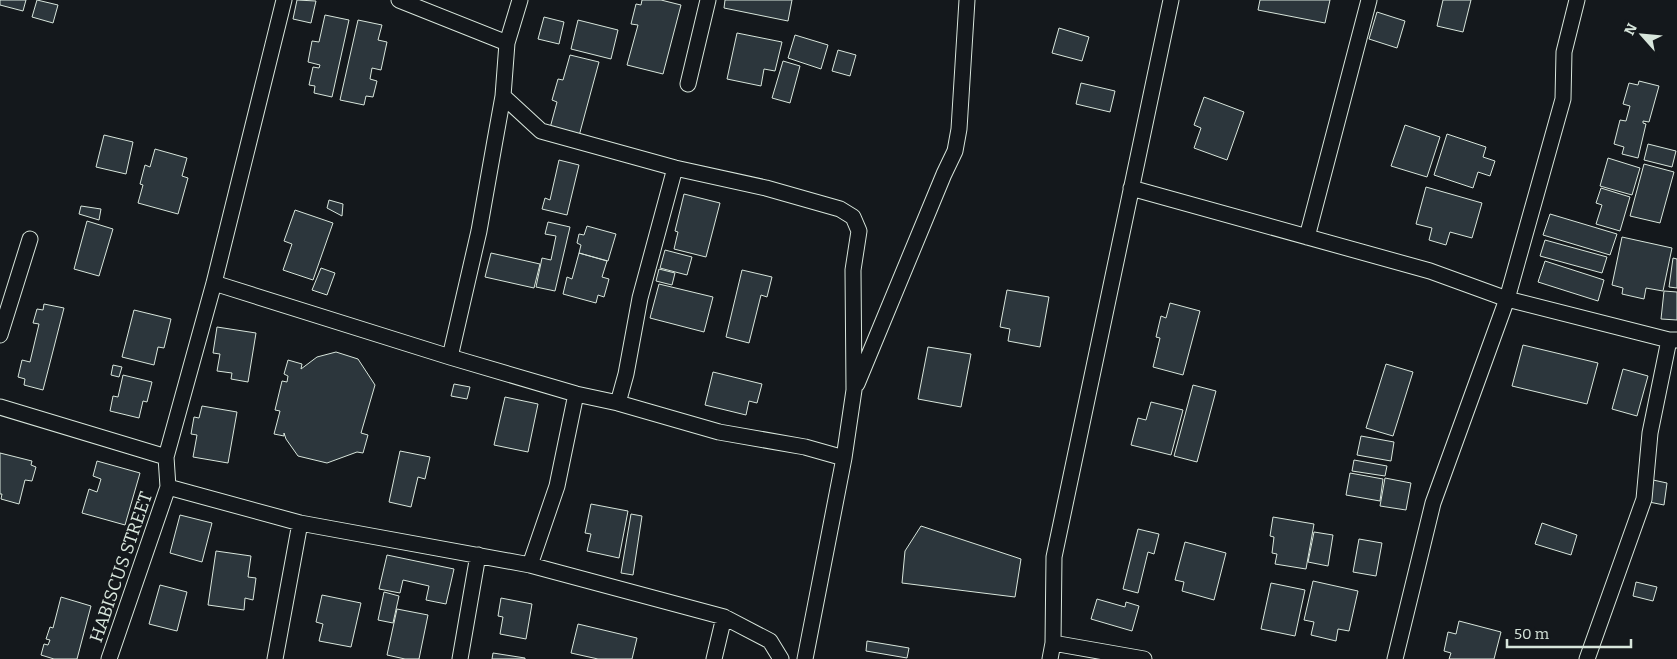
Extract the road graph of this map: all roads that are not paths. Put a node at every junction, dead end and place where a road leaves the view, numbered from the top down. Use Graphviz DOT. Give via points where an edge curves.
graph roads {
  1 [pos="284,0"];
  2 [pos="399,0"];
  3 [pos="520,0"];
  4 [pos="708,0"];
  5 [pos="967,0"];
  6 [pos="1170,0"];
  7 [pos="1369,0"];
  8 [pos="1576,0"];
  9 [pos="507,43"];
  10 [pos="688,84"];
  11 [pos="503,96"];
  12 [pos="675,168"];
  13 [pos="1132,188"];
  14 [pos="1307,237"];
  15 [pos="30,238"];
  16 [pos="214,283"];
  17 [pos="1507,299"];
  18 [pos="0,335"];
  19 [pos="1673,340"];
  20 [pos="450,357"];
  21 [pos="854,390"];
  22 [pos="576,394"];
  23 [pos="618,403"];
  24 [pos="0,407"];
  25 [pos="166,457"];
  26 [pos="844,458"];
  27 [pos="168,487"];
  28 [pos="300,523"];
  29 [pos="478,555"];
  30 [pos="530,565"];
  31 [pos="724,617"];
  32 [pos="1054,643"];
  33 [pos="109,659"];
  34 [pos="275,659"];
  35 [pos="460,659"];
  36 [pos="714,659"];
  37 [pos="782,659"];
  38 [pos="806,659"];
  39 [pos="1050,659"];
  40 [pos="1144,659"];
  41 [pos="1395,659"];
  42 [pos="1587,659"];
  1 -- 16 [label="street"];
  2 -- 9 [label="street"];
  3 -- 9 [label="street"];
  4 -- 10 [label="street"];
  5 -- 21 [label="street" via="955,151"];
  6 -- 13 [label="street"];
  7 -- 14 [label="street"];
  8 -- 17 [label="street" via="1564,52 1563,98"];
  9 -- 11 [label="street"];
  11 -- 12 [label="street" via="541,131"];
  11 -- 20 [label="street"];
  12 -- 21 [label="street" via="766,188 840,209 853,217 859,231 853,270"];
  12 -- 23 [label="street" via="640,298"];
  13 -- 14 [label="street"];
  13 -- 32 [label="street" via="1054,557"];
  14 -- 17 [label="street" via="1430,271"];
  15 -- 18 [label="street"];
  16 -- 20 [label="street"];
  16 -- 25 [label="street"];
  17 -- 19 [label="street"];
  17 -- 41 [label="street" via="1433,503"];
  19 -- 42 [label="street" via="1650,432 1644,499"];
  20 -- 22 [label="street"];
  21 -- 26 [label="street"];
  22 -- 23 [label="street"];
  22 -- 30 [label="street" via="557,486"];
  23 -- 26 [label="street" via="718,432 805,447"];
  24 -- 25 [label="street"];
  25 -- 27 [label="street"];
  26 -- 38 [label="street"];
  27 -- 28 [label="street"];
  27 -- 33 [label="street, HABISCUS STREET"];
  28 -- 29 [label="street"];
  28 -- 34 [label="street"];
  29 -- 30 [label="street"];
  29 -- 35 [label="street"];
  30 -- 31 [label="street"];
  31 -- 36 [label="street"];
  31 -- 37 [label="street" via="770,640"];
  32 -- 39 [label="street"];
  32 -- 40 [label="street"];
}
